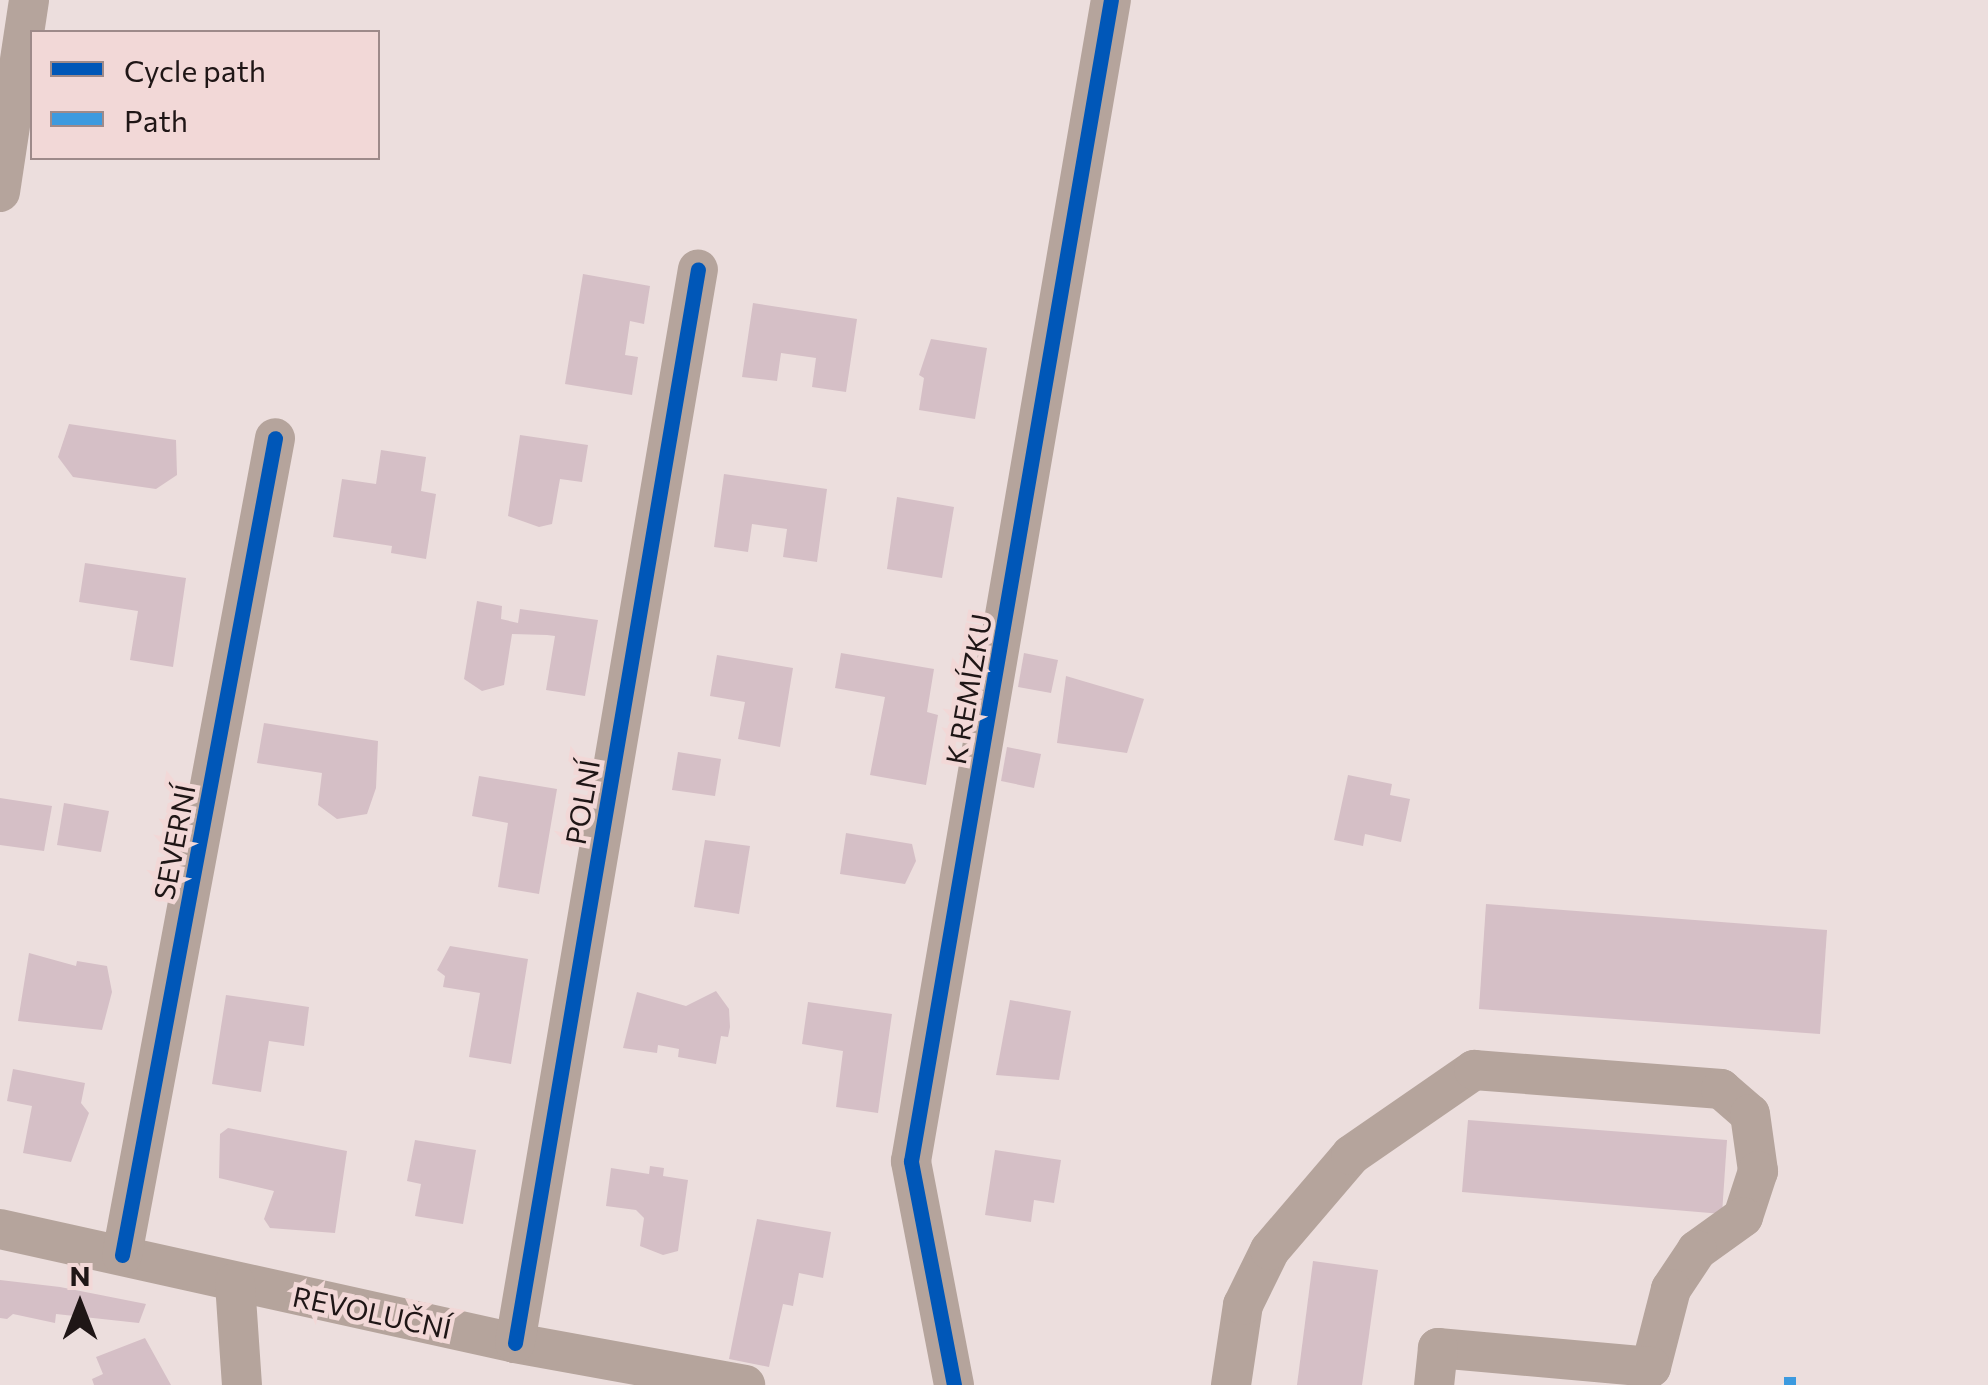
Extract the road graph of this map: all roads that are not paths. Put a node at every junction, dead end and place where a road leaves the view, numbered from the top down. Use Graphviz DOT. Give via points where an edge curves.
graph roads {
  1 [pos="29,0"];
  2 [pos="1111,0"];
  3 [pos="0,192"];
  4 [pos="698,269"];
  5 [pos="275,438"];
  6 [pos="0,1228"];
  7 [pos="122,1254"];
  8 [pos="234,1283"];
  9 [pos="515,1343"];
  10 [pos="242,1385"];
  11 [pos="746,1385"];
  12 [pos="954,1385"];
  13 [pos="1231,1385"];
  14 [pos="1434,1385"];
  1 -- 3 [label="street"];
  2 -- 12 [label="street, K REMÍZKU" via="911,1161"];
  4 -- 9 [label="street, POLNÍ"];
  5 -- 7 [label="street, SEVERNÍ"];
  6 -- 7 [label="street, REVOLUČNÍ"];
  7 -- 8 [label="street, REVOLUČNÍ"];
  8 -- 9 [label="street, REVOLUČNÍ"];
  8 -- 10 [label="street"];
  9 -- 11 [label="street, REVOLUČNÍ"];
  13 -- 14 [label="street" via="1243,1305 1270,1250 1351,1155 1474,1070 1721,1089 1750,1114 1758,1171 1744,1217 1697,1250 1670,1289 1651,1367 1438,1348"];
}
